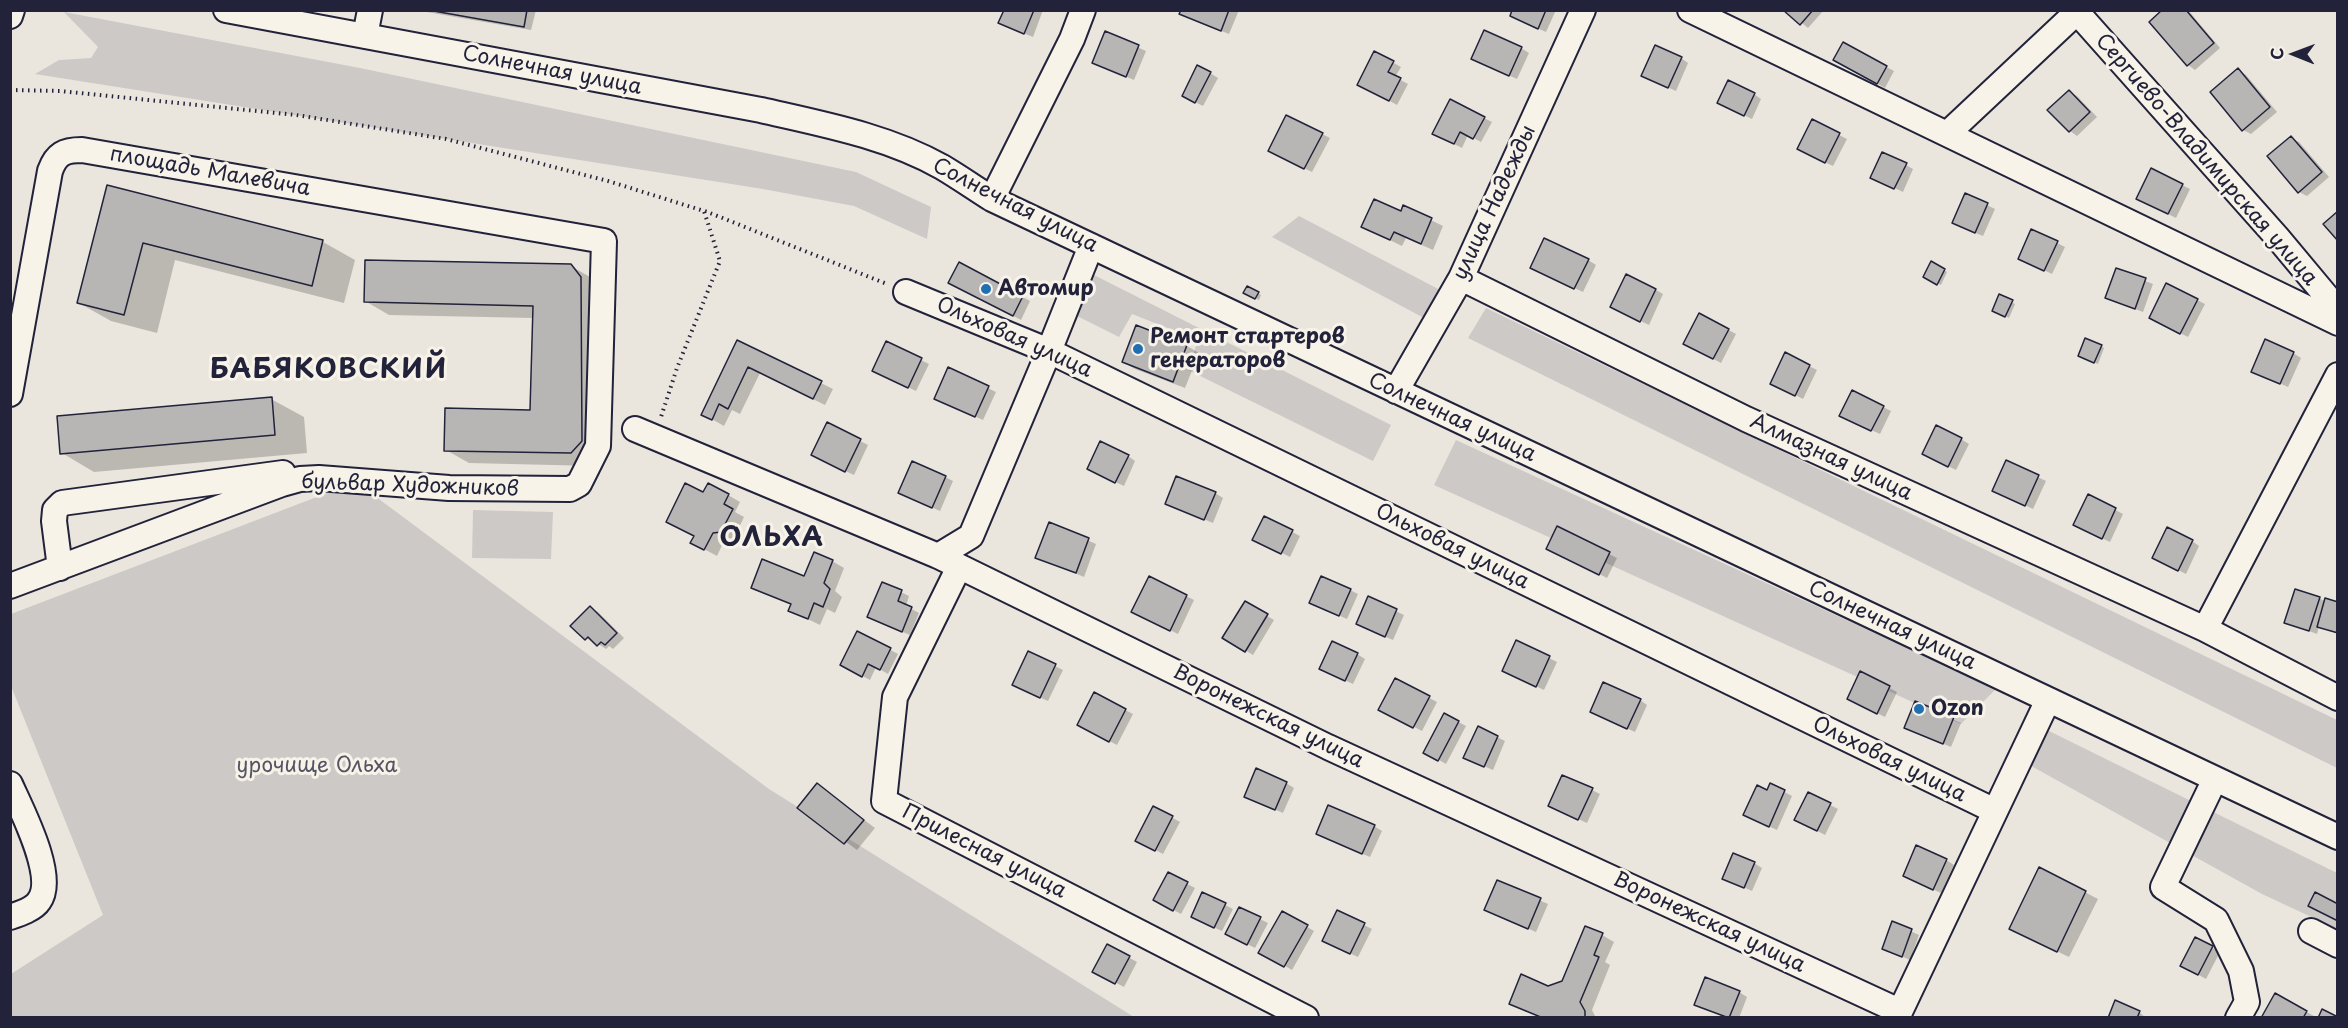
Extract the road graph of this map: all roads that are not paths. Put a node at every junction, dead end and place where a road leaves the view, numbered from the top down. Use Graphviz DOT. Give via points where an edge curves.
graph roads {
  1 [pos="12,10"];
  2 [pos="226,10"];
  3 [pos="370,10"];
  4 [pos="1083,10"];
  5 [pos="1583,10"];
  6 [pos="1690,10"];
  7 [pos="2076,11"];
  8 [pos="10,16"];
  9 [pos="365,36"];
  10 [pos="1947,134"];
  11 [pos="992,200"];
  12 [pos="604,241"];
  13 [pos="1091,246"];
  14 [pos="1461,279"];
  15 [pos="906,291"];
  16 [pos="2337,310"];
  17 [pos="2337,323"];
  18 [pos="1049,351"];
  19 [pos="2337,375"];
  20 [pos="1396,391"];
  21 [pos="10,394"];
  22 [pos="645,433"];
  23 [pos="283,473"];
  24 [pos="938,556"];
  25 [pos="959,567"];
  26 [pos="60,568"];
  27 [pos="10,586"];
  28 [pos="2205,629"];
  29 [pos="2337,698"];
  30 [pos="2048,700"];
  31 [pos="2215,779"];
  32 [pos="10,784"];
  33 [pos="1995,811"];
  34 [pos="2337,837"];
  35 [pos="10,917"];
  36 [pos="2311,932"];
  37 [pos="2337,945"];
  38 [pos="1898,1014"];
  39 [pos="1306,1017"];
  40 [pos="2238,1017"];
  1 -- 8 [label="street"];
  2 -- 9 [label="street, Солнечная улица"];
  3 -- 9 [label="street"];
  4 -- 11 [label="street"];
  5 -- 14 [label="street, улица Надежды"];
  6 -- 10 [label="street"];
  7 -- 10 [label="street"];
  7 -- 16 [label="street, Сергиево-Владимирская улица" via="2270,228"];
  9 -- 11 [label="street, Солнечная улица" via="817,123 879,140 940,166"];
  10 -- 17 [label="street"];
  11 -- 13 [label="street, Солнечная улица"];
  12 -- 21 [label="street, площадь Малевича" via="82,150 63,152 54,159 50,171"];
  12 -- 26 [label="street, бульвар Художников" via="598,446 579,484 570,489 449,488 300,479"];
  13 -- 18 [label="street"];
  13 -- 20 [label="street, Солнечная улица"];
  14 -- 20 [label="street, улица Надежды"];
  14 -- 28 [label="street, Алмазная улица" via="1746,419"];
  15 -- 18 [label="street, Ольховая улица"];
  18 -- 24 [label="street" via="971,536"];
  18 -- 33 [label="street, Ольховая улица"];
  19 -- 28 [label="street"];
  20 -- 30 [label="street, Солнечная улица"];
  22 -- 24 [label="street, Воронежская улица"];
  23 -- 26 [label="street" via="62,503 55,510 54,521"];
  24 -- 25 [label="street, Воронежская улица"];
  25 -- 38 [label="street, Воронежская улица" via="1328,747"];
  25 -- 39 [label="street, Прилесная улица" via="895,697 885,801"];
  26 -- 27 [label="street, бульвар Художников"];
  28 -- 29 [label="street, Алмазная улица"];
  30 -- 31 [label="street, Солнечная улица"];
  30 -- 33 [label="street"];
  31 -- 34 [label="street, Солнечная улица"];
  31 -- 40 [label="street" via="2163,887 2216,920 2241,971 2247,1002"];
  32 -- 35 [label="street" via="43,864 44,886 39,902"];
  33 -- 38 [label="street"];
  36 -- 37 [label="street"];
}
